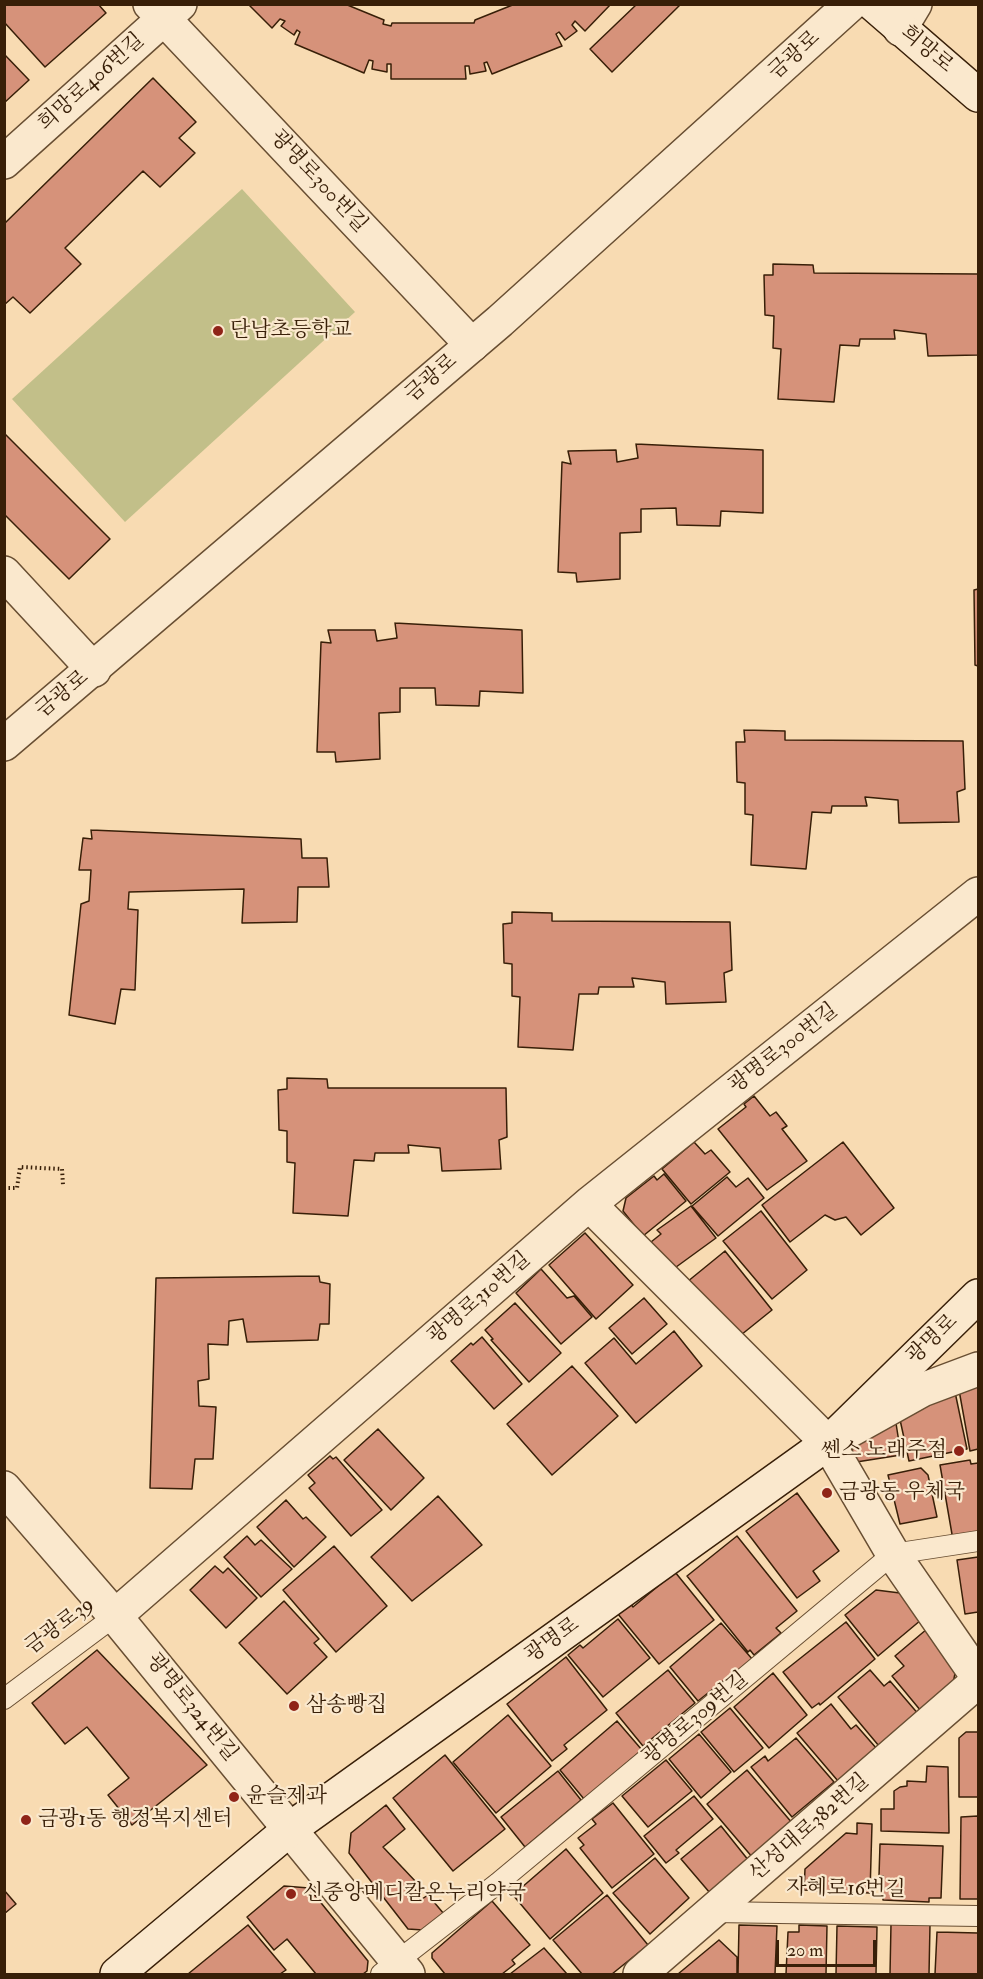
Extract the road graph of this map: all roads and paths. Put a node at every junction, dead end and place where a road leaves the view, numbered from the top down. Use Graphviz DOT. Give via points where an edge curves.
graph roads {
  1 [pos="851,4"];
  2 [pos="873,4"];
  3 [pos="164,9"];
  4 [pos="907,16"];
  5 [pos="978,95"];
  6 [pos="4,162"];
  7 [pos="472,345"];
  8 [pos="4,573"];
  9 [pos="94,670"];
  10 [pos="4,744"];
  11 [pos="978,894"];
  12 [pos="63,1185"];
  13 [pos="4,1188"];
  14 [pos="589,1204"];
  15 [pos="978,1296"];
  16 [pos="978,1369"];
  17 [pos="828,1443"];
  18 [pos="4,1488"];
  19 [pos="978,1541"];
  20 [pos="893,1554"];
  21 [pos="115,1616"];
  22 [pos="978,1679"];
  23 [pos="4,1699"];
  24 [pos="290,1829"];
  25 [pos="713,1912"];
  26 [pos="978,1916"];
  27 [pos="395,1970"];
  28 [pos="117,1974"];
  29 [pos="640,1974"];
  1 -- 7 [label="street, 금광로"];
  2 -- 4 [label="street, 희망로"];
  3 -- 6 [label="street, 희망로406번길"];
  3 -- 7 [label="street, 광명로300번길"];
  4 -- 5 [label="street, 희망로"];
  7 -- 9 [label="street, 금광로"];
  8 -- 9 [label="street"];
  9 -- 10 [label="street, 금광로"];
  11 -- 14 [label="street, 광명로300번길"];
  12 -- 13 [label="path" via="62,1169 20,1167 17,1188"];
  14 -- 17 [label="street"];
  14 -- 21 [label="street, 광명로310번길"];
  15 -- 17 [label="street, 광명로"];
  16 -- 17 [label="street" via="922,1390"];
  17 -- 20 [label="street"];
  17 -- 24 [label="street, 광명로"];
  18 -- 21 [label="street, 광명로324번길"];
  19 -- 20 [label="lane"];
  20 -- 22 [label="street"];
  20 -- 27 [label="lane, 광명로309번길"];
  21 -- 23 [label="lane, 금광로39"];
  21 -- 24 [label="street, 광명로324번길"];
  22 -- 25 [label="street, 산성대로382번길"];
  24 -- 27 [label="street, 광명로324번길"];
  24 -- 28 [label="street, 광명로"];
  25 -- 26 [label="lane, 자혜로16번길"];
  25 -- 29 [label="street, 산성대로382번길"];
}
